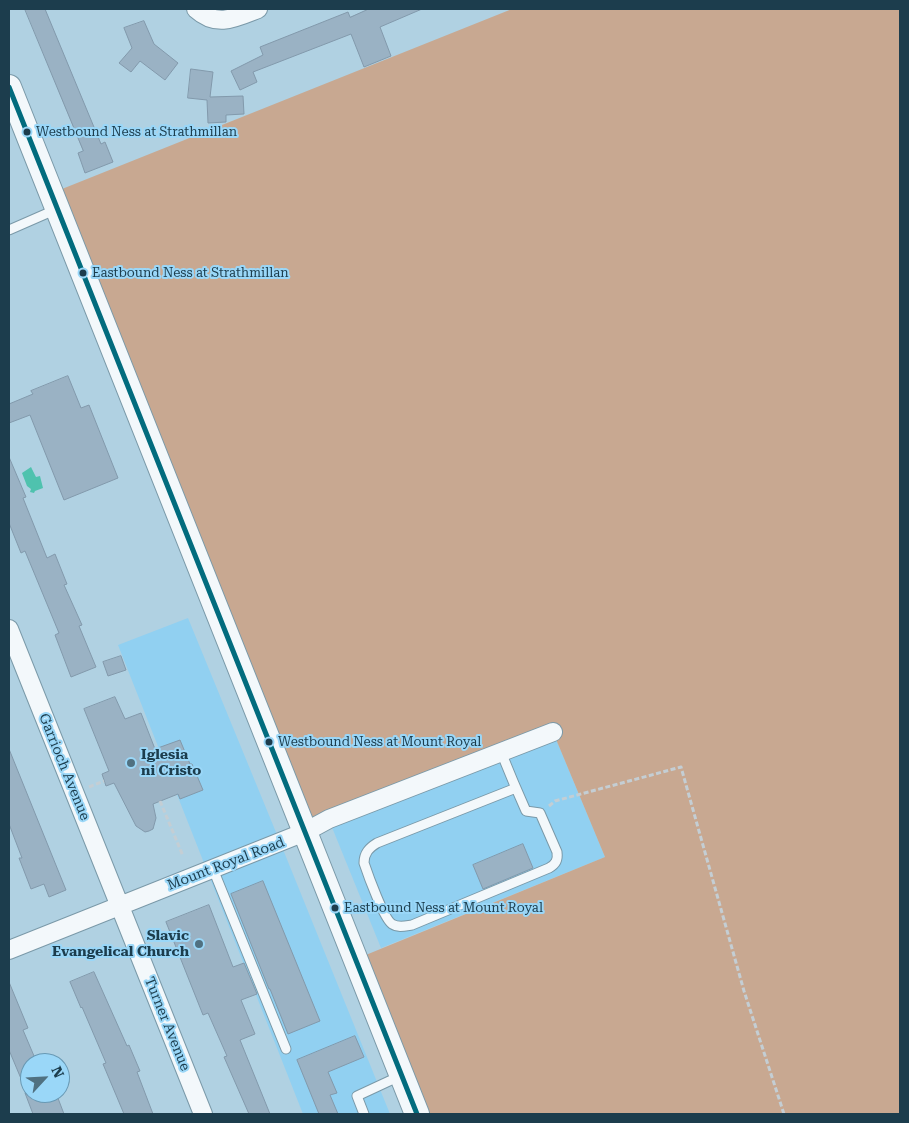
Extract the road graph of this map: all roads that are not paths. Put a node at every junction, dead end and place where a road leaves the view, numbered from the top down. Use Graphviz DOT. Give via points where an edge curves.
graph roads {
  1 [pos="196,9"];
  2 [pos="258,9"];
  3 [pos="10,95"];
  4 [pos="58,209"];
  5 [pos="9,230"];
  6 [pos="9,629"];
  7 [pos="553,732"];
  8 [pos="500,752"];
  9 [pos="516,788"];
  10 [pos="305,832"];
  11 [pos="213,869"];
  12 [pos="120,905"];
  13 [pos="9,950"];
  14 [pos="286,1049"];
  15 [pos="401,1075"];
  16 [pos="203,1114"];
  17 [pos="364,1114"];
  18 [pos="417,1114"];
  1 -- 2 [label="street" via="218,20 230,20"];
  3 -- 4 [label="main road"];
  4 -- 5 [label="lane"];
  4 -- 10 [label="main road"];
  6 -- 12 [label="street, Garrioch Avenue"];
  7 -- 8 [label="street, Mount Royal Road"];
  8 -- 9 [label="lane"];
  8 -- 10 [label="street, Mount Royal Road"];
  9 -- 9 [label="lane" via="377,843 368,850 364,863 391,923 399,927 412,925 552,866 557,860 557,852 540,813 526,811"];
  10 -- 11 [label="street, Mount Royal Road"];
  10 -- 15 [label="main road"];
  11 -- 12 [label="street, Mount Royal Road"];
  11 -- 14 [label="lane"];
  12 -- 13 [label="street, Mount Royal Road"];
  12 -- 16 [label="street, Turner Avenue"];
  15 -- 17 [label="lane" via="357,1096"];
  15 -- 18 [label="main road"];
}
